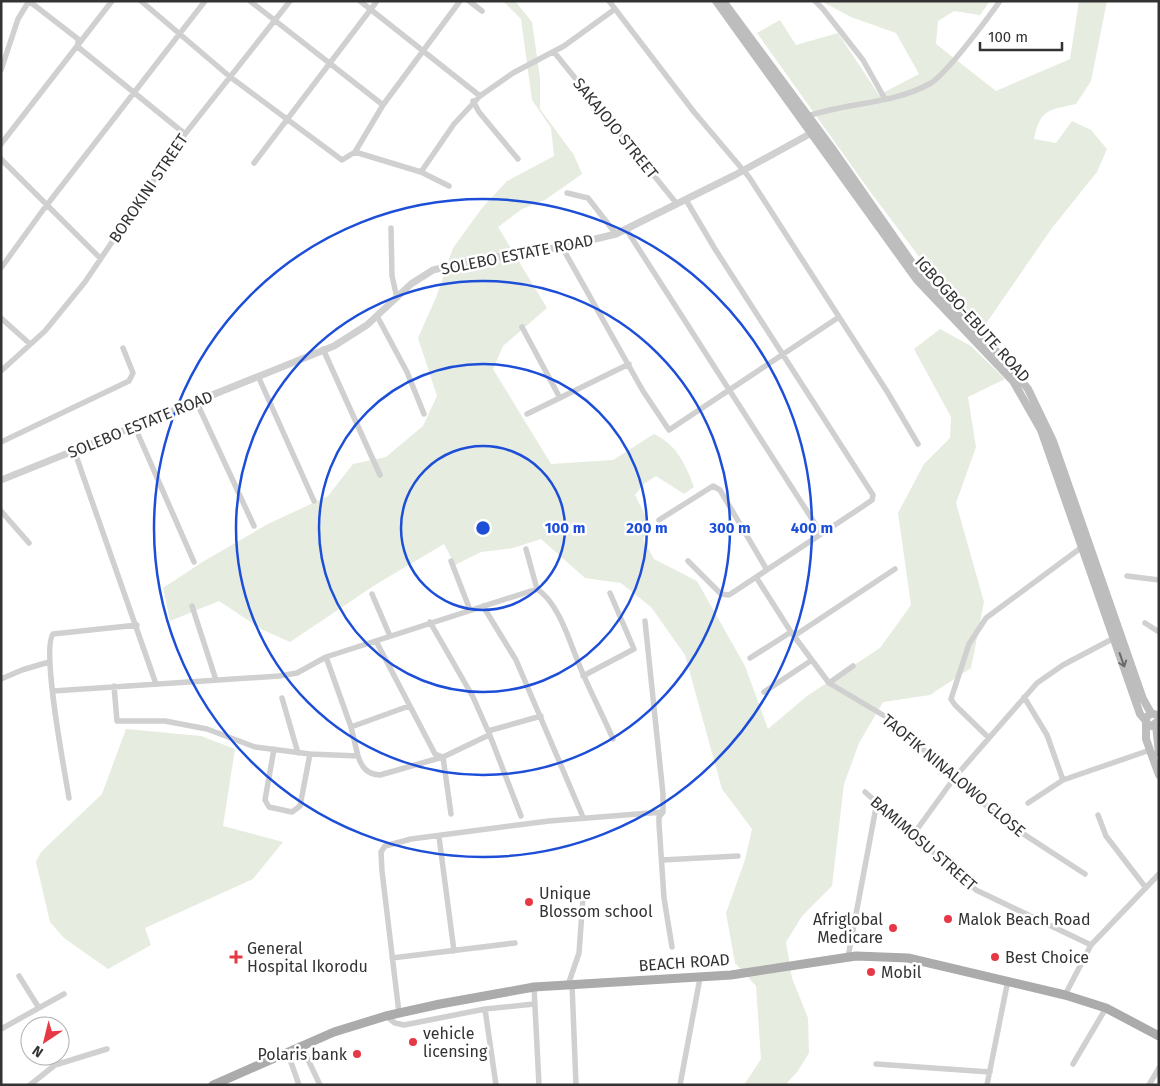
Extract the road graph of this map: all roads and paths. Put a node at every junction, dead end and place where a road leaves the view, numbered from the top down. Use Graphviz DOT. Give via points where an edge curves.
graph roads {
  1 [pos="29,1"];
  2 [pos="112,1"];
  3 [pos="140,1"];
  4 [pos="205,1"];
  5 [pos="250,1"];
  6 [pos="290,1"];
  7 [pos="360,1"];
  8 [pos="377,1"];
  9 [pos="460,1"];
  10 [pos="469,1"];
  11 [pos="609,1"];
  12 [pos="716,1"];
  13 [pos="723,1"];
  14 [pos="815,1"];
  15 [pos="1000,1"];
  16 [pos="615,9"];
  17 [pos="370,10"];
  18 [pos="482,11"];
  19 [pos="275,20"];
  20 [pos="179,35"];
  21 [pos="78,47"];
  22 [pos="423,51"];
  23 [pos="554,52"];
  24 [pos="330,63"];
  25 [pos="1,70"];
  26 [pos="230,76"];
  27 [pos="134,93"];
  28 [pos="480,96"];
  29 [pos="885,99"];
  30 [pos="473,102"];
  31 [pos="383,105"];
  32 [pos="805,117"];
  33 [pos="287,119"];
  34 [pos="815,131"];
  35 [pos="184,134"];
  36 [pos="1,144"];
  37 [pos="355,152"];
  38 [pos="1,159"];
  39 [pos="518,159"];
  40 [pos="254,163"];
  41 [pos="743,170"];
  42 [pos="421,172"];
  43 [pos="449,186"];
  44 [pos="567,193"];
  45 [pos="686,200"];
  46 [pos="677,204"];
  47 [pos="46,205"];
  48 [pos="391,228"];
  49 [pos="626,229"];
  50 [pos="616,234"];
  51 [pos="562,247"];
  52 [pos="100,258"];
  53 [pos="1,268"];
  54 [pos="396,298"];
  55 [pos="377,316"];
  56 [pos="839,317"];
  57 [pos="1,318"];
  58 [pos="522,327"];
  59 [pos="30,344"];
  60 [pos="123,348"];
  61 [pos="323,349"];
  62 [pos="783,355"];
  63 [pos="629,364"];
  64 [pos="1,371"];
  65 [pos="258,376"];
  66 [pos="730,390"];
  67 [pos="560,398"];
  68 [pos="197,402"];
  69 [pos="424,414"];
  70 [pos="527,414"];
  71 [pos="134,425"];
  72 [pos="1,442"];
  73 [pos="918,444"];
  74 [pos="74,450"];
  75 [pos="380,475"];
  76 [pos="1,480"];
  77 [pos="314,501"];
  78 [pos="1,511"];
  79 [pos="659,520"];
  80 [pos="254,526"];
  81 [pos="821,533"];
  82 [pos="29,543"];
  83 [pos="1082,547"];
  84 [pos="526,549"];
  85 [pos="451,561"];
  86 [pos="688,561"];
  87 [pos="194,562"];
  88 [pos="895,569"];
  89 [pos="766,570"];
  90 [pos="1127,576"];
  91 [pos="756,577"];
  92 [pos="1159,580"];
  93 [pos="537,589"];
  94 [pos="610,593"];
  95 [pos="372,594"];
  96 [pos="192,606"];
  97 [pos="482,606"];
  98 [pos="470,610"];
  99 [pos="645,621"];
  100 [pos="430,622"];
  101 [pos="1145,623"];
  102 [pos="137,625"];
  103 [pos="1159,632"];
  104 [pos="793,634"];
  105 [pos="390,636"];
  106 [pos="1118,637"];
  107 [pos="376,641"];
  108 [pos="326,657"];
  109 [pos="750,658"];
  110 [pos="812,660"];
  111 [pos="49,662"];
  112 [pos="853,666"];
  113 [pos="583,676"];
  114 [pos="1,678"];
  115 [pos="216,680"];
  116 [pos="829,683"];
  117 [pos="156,684"];
  118 [pos="114,686"];
  119 [pos="53,691"];
  120 [pos="764,692"];
  121 [pos="282,698"];
  122 [pos="1024,698"];
  123 [pos="409,706"];
  124 [pos="1159,706"];
  125 [pos="541,716"];
  126 [pos="1156,719"];
  127 [pos="1146,722"];
  128 [pos="351,727"];
  129 [pos="489,733"];
  130 [pos="989,738"];
  131 [pos="613,739"];
  132 [pos="274,749"];
  133 [pos="1150,750"];
  134 [pos="298,753"];
  135 [pos="1159,753"];
  136 [pos="310,754"];
  137 [pos="358,756"];
  138 [pos="443,757"];
  139 [pos="1159,775"];
  140 [pos="955,777"];
  141 [pos="1063,780"];
  142 [pos="865,792"];
  143 [pos="69,798"];
  144 [pos="877,802"];
  145 [pos="1028,803"];
  146 [pos="663,812"];
  147 [pos="451,814"];
  148 [pos="1098,815"];
  149 [pos="521,816"];
  150 [pos="584,818"];
  151 [pos="913,835"];
  152 [pos="439,837"];
  153 [pos="738,856"];
  154 [pos="662,860"];
  155 [pos="1085,874"];
  156 [pos="1159,874"];
  157 [pos="1146,888"];
  158 [pos="583,898"];
  159 [pos="515,943"];
  160 [pos="1091,945"];
  161 [pos="672,947"];
  162 [pos="454,950"];
  163 [pos="848,957"];
  164 [pos="392,958"];
  165 [pos="19,976"];
  166 [pos="700,978"];
  167 [pos="1008,980"];
  168 [pos="570,984"];
  169 [pos="534,987"];
  170 [pos="64,994"];
  171 [pos="1065,995"];
  172 [pos="534,1004"];
  173 [pos="39,1008"];
  174 [pos="1106,1008"];
  175 [pos="485,1009"];
  176 [pos="399,1013"];
  177 [pos="386,1016"];
  178 [pos="1,1029"];
  179 [pos="1159,1036"];
  180 [pos="302,1045"];
  181 [pos="106,1049"];
  182 [pos="287,1051"];
  183 [pos="876,1064"];
  184 [pos="1073,1064"];
  185 [pos="1159,1068"];
  186 [pos="990,1072"];
  187 [pos="230,1081"];
  188 [pos="30,1085"];
  189 [pos="213,1085"];
  190 [pos="300,1085"];
  191 [pos="320,1085"];
  192 [pos="496,1085"];
  193 [pos="538,1085"];
  194 [pos="576,1085"];
  195 [pos="680,1085"];
  196 [pos="987,1085"];
  197 [pos="1149,1085"];
  1 -- 21 [label="street" via="78,39"];
  1 -- 25 [label="street" via="18,19"];
  2 -- 21 [label="street"];
  3 -- 20 [label="street"];
  4 -- 20 [label="street"];
  5 -- 19 [label="street"];
  6 -- 19 [label="street, BOROKINI STREET"];
  7 -- 17 [label="street"];
  8 -- 17 [label="street"];
  9 -- 22 [label="street"];
  10 -- 18 [label="street"];
  11 -- 16 [label="street"];
  12 -- 32 [label="main road, IGBOGBO-EBUTE ROAD"];
  13 -- 32 [label="main road, IGBOGBO-EBUTE ROAD"];
  14 -- 29 [label="street" via="853,47"];
  15 -- 29 [label="street" via="933,81"];
  16 -- 23 [label="street"];
  16 -- 41 [label="street"];
  17 -- 22 [label="street"];
  17 -- 24 [label="street"];
  19 -- 24 [label="street"];
  19 -- 26 [label="street, BOROKINI STREET"];
  20 -- 26 [label="street"];
  20 -- 27 [label="street"];
  21 -- 27 [label="street"];
  21 -- 36 [label="street"];
  22 -- 28 [label="street"];
  22 -- 31 [label="street"];
  23 -- 28 [label="street" via="513,73"];
  23 -- 46 [label="street, SAKAJOJO STREET"];
  24 -- 31 [label="street"];
  24 -- 33 [label="street"];
  26 -- 33 [label="street"];
  26 -- 35 [label="street, BOROKINI STREET"];
  27 -- 35 [label="street"];
  27 -- 47 [label="street"];
  28 -- 30 [label="street"];
  29 -- 32 [label="street"];
  30 -- 39 [label="street"];
  30 -- 42 [label="street"];
  31 -- 37 [label="street"];
  32 -- 34 [label="main road, IGBOGBO-EBUTE ROAD"];
  33 -- 37 [label="street" via="342,160"];
  33 -- 40 [label="street"];
  34 -- 41 [label="street, SOLEBO ESTATE ROAD"];
  34 -- 83 [label="main road, IGBOGBO-EBUTE ROAD" via="917,280 993,358 1025,398 1041,430"];
  34 -- 106 [label="main road, IGBOGBO-EBUTE ROAD" via="915,268 1002,357 1028,389 1053,442"];
  35 -- 52 [label="street, BOROKINI STREET"];
  37 -- 42 [label="street"];
  38 -- 47 [label="street"];
  41 -- 45 [label="street, SOLEBO ESTATE ROAD"];
  41 -- 56 [label="street"];
  42 -- 43 [label="street"];
  44 -- 50 [label="street" via="588,198"];
  45 -- 46 [label="street, SOLEBO ESTATE ROAD"];
  45 -- 62 [label="street"];
  46 -- 49 [label="street, SOLEBO ESTATE ROAD"];
  47 -- 52 [label="street"];
  47 -- 53 [label="street"];
  48 -- 54 [label="street"];
  49 -- 50 [label="street, SOLEBO ESTATE ROAD"];
  49 -- 66 [label="street"];
  50 -- 51 [label="street, SOLEBO ESTATE ROAD"];
  51 -- 54 [label="street, SOLEBO ESTATE ROAD" via="433,270"];
  51 -- 63 [label="street"];
  52 -- 59 [label="street, BOROKINI STREET" via="76,294"];
  54 -- 55 [label="street, SOLEBO ESTATE ROAD"];
  55 -- 61 [label="street, SOLEBO ESTATE ROAD" via="334,346"];
  55 -- 69 [label="street"];
  56 -- 62 [label="street"];
  56 -- 73 [label="street"];
  57 -- 59 [label="street"];
  58 -- 67 [label="street"];
  59 -- 64 [label="street, BOROKINI STREET"];
  60 -- 72 [label="street" via="133,373 129,381"];
  61 -- 65 [label="street, SOLEBO ESTATE ROAD"];
  61 -- 75 [label="street"];
  62 -- 66 [label="street"];
  62 -- 81 [label="street" via="874,495 872,500"];
  63 -- 66 [label="street" via="668,430"];
  63 -- 67 [label="street"];
  65 -- 68 [label="street, SOLEBO ESTATE ROAD"];
  65 -- 77 [label="street"];
  66 -- 81 [label="street"];
  67 -- 70 [label="street"];
  68 -- 71 [label="street, SOLEBO ESTATE ROAD"];
  68 -- 80 [label="street"];
  71 -- 74 [label="street, SOLEBO ESTATE ROAD"];
  71 -- 87 [label="street"];
  74 -- 76 [label="street, SOLEBO ESTATE ROAD"];
  74 -- 102 [label="street"];
  78 -- 82 [label="street"];
  79 -- 89 [label="street" via="713,486 720,490"];
  81 -- 89 [label="street"];
  83 -- 106 [label="main road, IGBOGBO-EBUTE ROAD"];
  83 -- 130 [label="street" via="986,618 969,644 951,699"];
  84 -- 93 [label="street"];
  85 -- 98 [label="street"];
  86 -- 91 [label="street" via="725,596"];
  88 -- 104 [label="street"];
  89 -- 91 [label="street"];
  90 -- 92 [label="street"];
  91 -- 104 [label="street, TAOFIK NINALOWO CLOSE"];
  93 -- 97 [label="street"];
  93 -- 113 [label="street" via="550,602 571,642"];
  94 -- 113 [label="street" via="634,649"];
  95 -- 105 [label="street"];
  96 -- 115 [label="street"];
  97 -- 98 [label="street"];
  97 -- 125 [label="street" via="516,660"];
  98 -- 100 [label="street"];
  99 -- 146 [label="street"];
  100 -- 105 [label="street"];
  100 -- 129 [label="street" via="473,697"];
  101 -- 103 [label="street"];
  102 -- 111 [label="street" via="53,634"];
  102 -- 117 [label="street"];
  104 -- 109 [label="street"];
  104 -- 110 [label="street, TAOFIK NINALOWO CLOSE"];
  105 -- 107 [label="street"];
  106 -- 122 [label="street" via="1063,665 1037,683"];
  106 -- 126 [label="main road, IGBOGBO-EBUTE ROAD" via="1143,699"];
  106 -- 127 [label="main road, IGBOGBO-EBUTE ROAD, one-way" via="1140,714"];
  107 -- 108 [label="street"];
  107 -- 123 [label="street"];
  108 -- 115 [label="street" via="297,673"];
  108 -- 128 [label="street"];
  110 -- 116 [label="street, TAOFIK NINALOWO CLOSE"];
  110 -- 120 [label="street"];
  111 -- 114 [label="street"];
  111 -- 119 [label="street"];
  112 -- 116 [label="street"];
  113 -- 131 [label="street"];
  115 -- 117 [label="street"];
  116 -- 140 [label="street, TAOFIK NINALOWO CLOSE" via="888,718"];
  117 -- 118 [label="street"];
  118 -- 119 [label="street"];
  118 -- 132 [label="street" via="117,721 186,724 237,742"];
  119 -- 143 [label="street"];
  121 -- 134 [label="street"];
  122 -- 130 [label="street"];
  122 -- 141 [label="street" via="1047,735"];
  123 -- 128 [label="street"];
  123 -- 138 [label="street" via="435,754"];
  124 -- 126 [label="main road"];
  125 -- 129 [label="street"];
  125 -- 150 [label="street"];
  126 -- 127 [label="main road" via="1146,716"];
  126 -- 135 [label="main road, IGBOGBO-EBUTE ROAD"];
  127 -- 133 [label="main road, IGBOGBO-EBUTE ROAD"];
  128 -- 137 [label="street"];
  129 -- 138 [label="street"];
  129 -- 149 [label="street"];
  130 -- 140 [label="street"];
  132 -- 134 [label="street"];
  132 -- 136 [label="street" via="265,800 269,807 292,812 300,806"];
  133 -- 139 [label="main road, IGBOGBO-EBUTE ROAD"];
  133 -- 141 [label="street"];
  134 -- 136 [label="street"];
  136 -- 137 [label="street"];
  137 -- 138 [label="street" via="362,768 374,775"];
  138 -- 147 [label="street"];
  140 -- 151 [label="street"];
  140 -- 155 [label="street, TAOFIK NINALOWO CLOSE" via="1018,832"];
  141 -- 145 [label="street"];
  142 -- 144 [label="street, BAMIMOSU STREET"];
  144 -- 151 [label="street, BAMIMOSU STREET"];
  144 -- 163 [label="street"];
  146 -- 150 [label="street"];
  146 -- 154 [label="street" via="659,818"];
  148 -- 157 [label="street" via="1106,836"];
  150 -- 152 [label="street"];
  151 -- 160 [label="street, BAMIMOSU STREET" via="976,890"];
  152 -- 162 [label="street"];
  152 -- 164 [label="street" via="391,843 382,852"];
  153 -- 154 [label="street"];
  154 -- 161 [label="street"];
  156 -- 157 [label="street"];
  157 -- 160 [label="street"];
  158 -- 168 [label="street" via="579,953"];
  159 -- 162 [label="street"];
  160 -- 171 [label="street"];
  162 -- 164 [label="street"];
  163 -- 166 [label="main road, BEACH ROAD"];
  163 -- 167 [label="main road, BEACH ROAD" via="908,958"];
  164 -- 176 [label="street"];
  165 -- 173 [label="street"];
  166 -- 168 [label="main road, BEACH ROAD"];
  166 -- 195 [label="street"];
  167 -- 171 [label="main road, BEACH ROAD"];
  167 -- 186 [label="street"];
  168 -- 169 [label="main road, BEACH ROAD"];
  168 -- 194 [label="street"];
  169 -- 172 [label="street"];
  169 -- 176 [label="main road, BEACH ROAD"];
  170 -- 173 [label="street"];
  171 -- 174 [label="main road, BEACH ROAD"];
  172 -- 175 [label="street"];
  172 -- 193 [label="street"];
  173 -- 178 [label="street"];
  174 -- 179 [label="main road, BEACH ROAD"];
  174 -- 184 [label="street"];
  175 -- 177 [label="street" via="404,1025"];
  175 -- 192 [label="street"];
  176 -- 177 [label="main road, BEACH ROAD"];
  177 -- 180 [label="main road, BEACH ROAD"];
  180 -- 182 [label="main road, BEACH ROAD"];
  180 -- 191 [label="street"];
  181 -- 188 [label="street" via="55,1065"];
  182 -- 187 [label="main road, BEACH ROAD"];
  182 -- 190 [label="street"];
  183 -- 186 [label="street"];
  185 -- 197 [label="street"];
  186 -- 196 [label="street"];
  187 -- 189 [label="main road, BEACH ROAD"];
}
